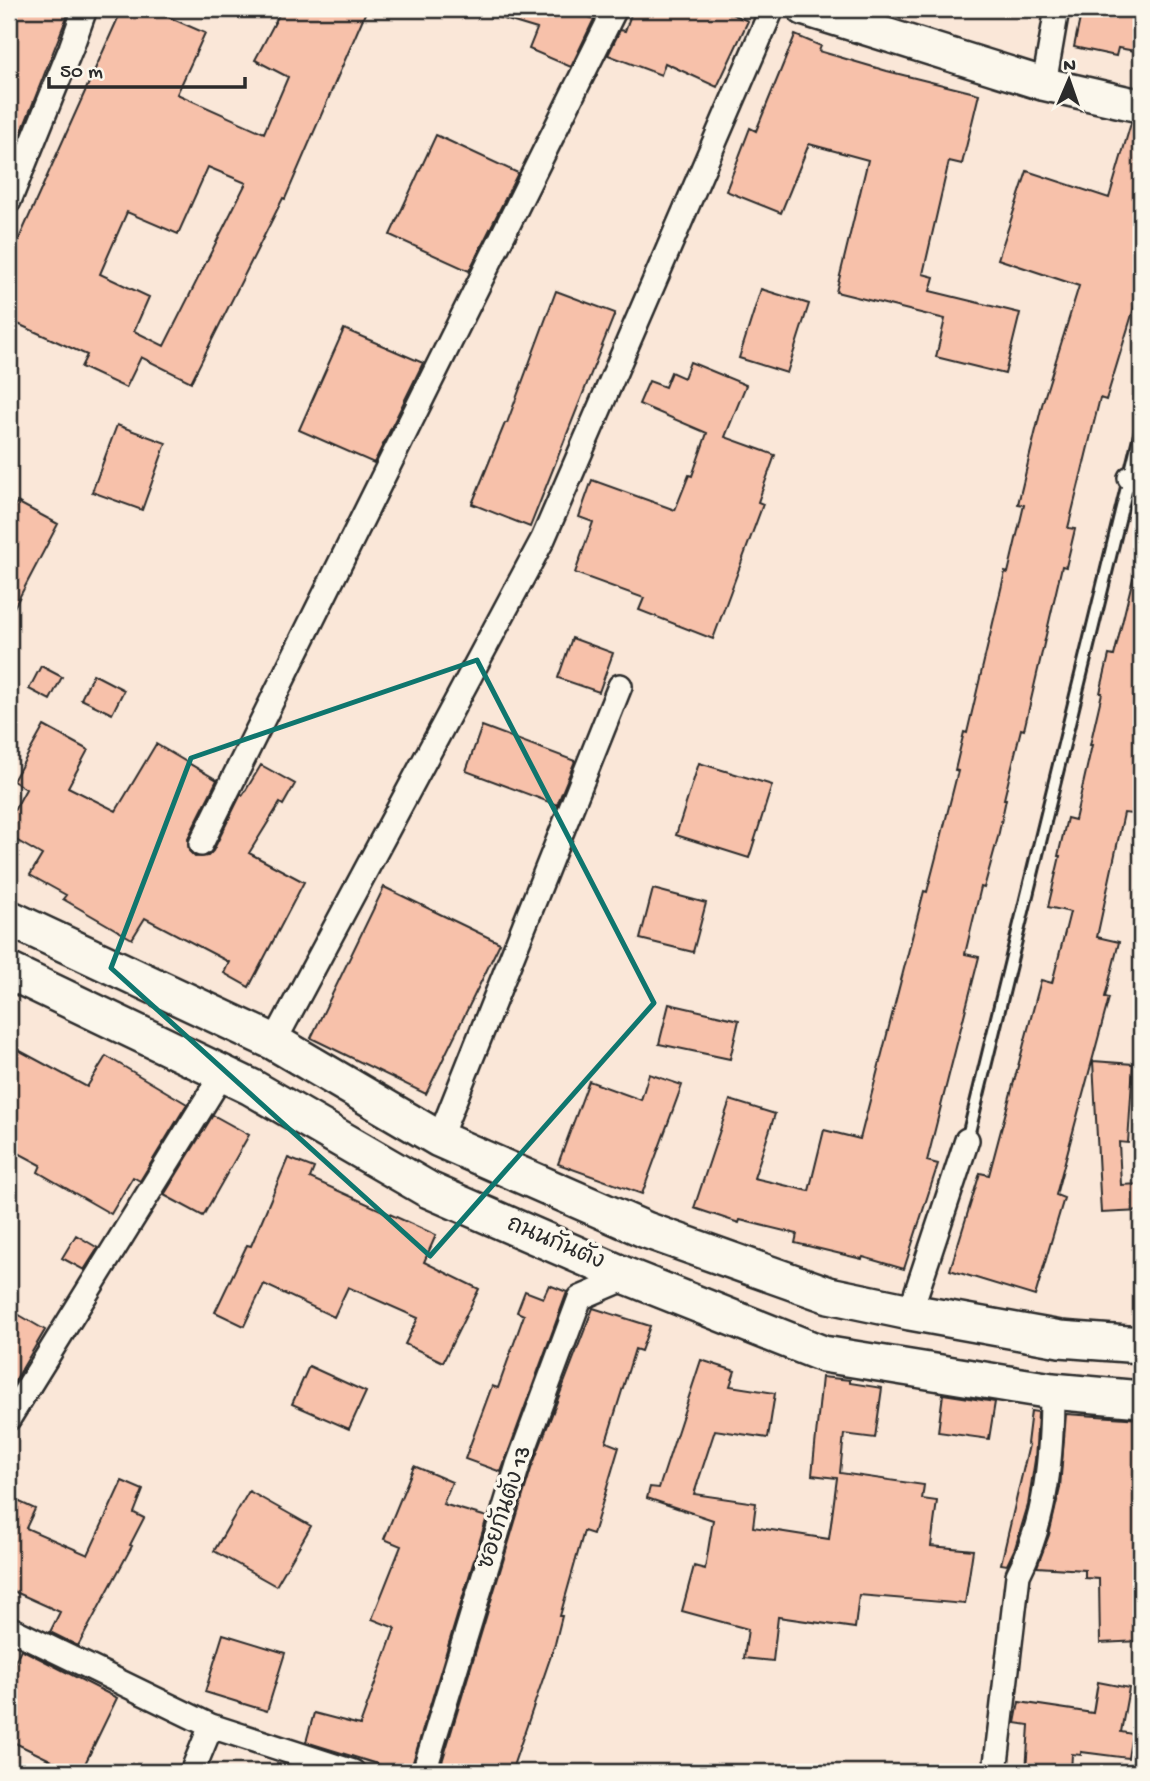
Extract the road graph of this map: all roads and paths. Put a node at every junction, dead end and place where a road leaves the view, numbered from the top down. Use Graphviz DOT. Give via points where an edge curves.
graph roads {
  1 [pos="85,9"];
  2 [pos="615,9"];
  3 [pos="772,9"];
  4 [pos="804,9"];
  5 [pos="1057,9"];
  6 [pos="1044,84"];
  7 [pos="1141,107"];
  8 [pos="9,201"];
  9 [pos="1141,430"];
  10 [pos="1135,479"];
  11 [pos="620,686"];
  12 [pos="201,844"];
  13 [pos="9,918"];
  14 [pos="9,971"];
  15 [pos="274,1042"];
  16 [pos="237,1080"];
  17 [pos="439,1139"];
  18 [pos="967,1140"];
  19 [pos="646,1230"];
  20 [pos="629,1277"];
  21 [pos="910,1312"];
  22 [pos="1060,1339"];
  23 [pos="1141,1345"];
  24 [pos="1052,1391"];
  25 [pos="1141,1399"];
  26 [pos="9,1418"];
  27 [pos="9,1628"];
  28 [pos="211,1726"];
  29 [pos="192,1772"];
  30 [pos="353,1772"];
  31 [pos="424,1772"];
  32 [pos="995,1772"];
  1 -- 8 [label="street"];
  2 -- 12 [label="street"];
  3 -- 15 [label="street" via="543,539"];
  4 -- 6 [label="street"];
  5 -- 6 [label="street"];
  6 -- 7 [label="street"];
  9 -- 10 [label="lane"];
  10 -- 18 [label="lane"];
  11 -- 17 [label="street"];
  13 -- 15 [label="main road"];
  14 -- 16 [label="main road, ถนนกันตัง"];
  15 -- 16 [label="main road"];
  15 -- 17 [label="main road"];
  16 -- 20 [label="main road, ถนนกันตัง" via="429,1190"];
  16 -- 26 [label="street"];
  17 -- 19 [label="main road"];
  18 -- 21 [label="street"];
  19 -- 20 [label="main road"];
  19 -- 21 [label="main road" via="828,1295"];
  20 -- 24 [label="main road, ถนนกันตัง" via="823,1354"];
  20 -- 31 [label="street, ซอยกันตัง 13" via="580,1298 518,1465"];
  21 -- 22 [label="main road"];
  22 -- 23 [label="main road"];
  22 -- 24 [label="main road"];
  24 -- 25 [label="main road, ถนนกันตัง"];
  24 -- 32 [label="street" via="1047,1489 1018,1575"];
  27 -- 28 [label="street"];
  28 -- 29 [label="street"];
  28 -- 30 [label="street"];
}
